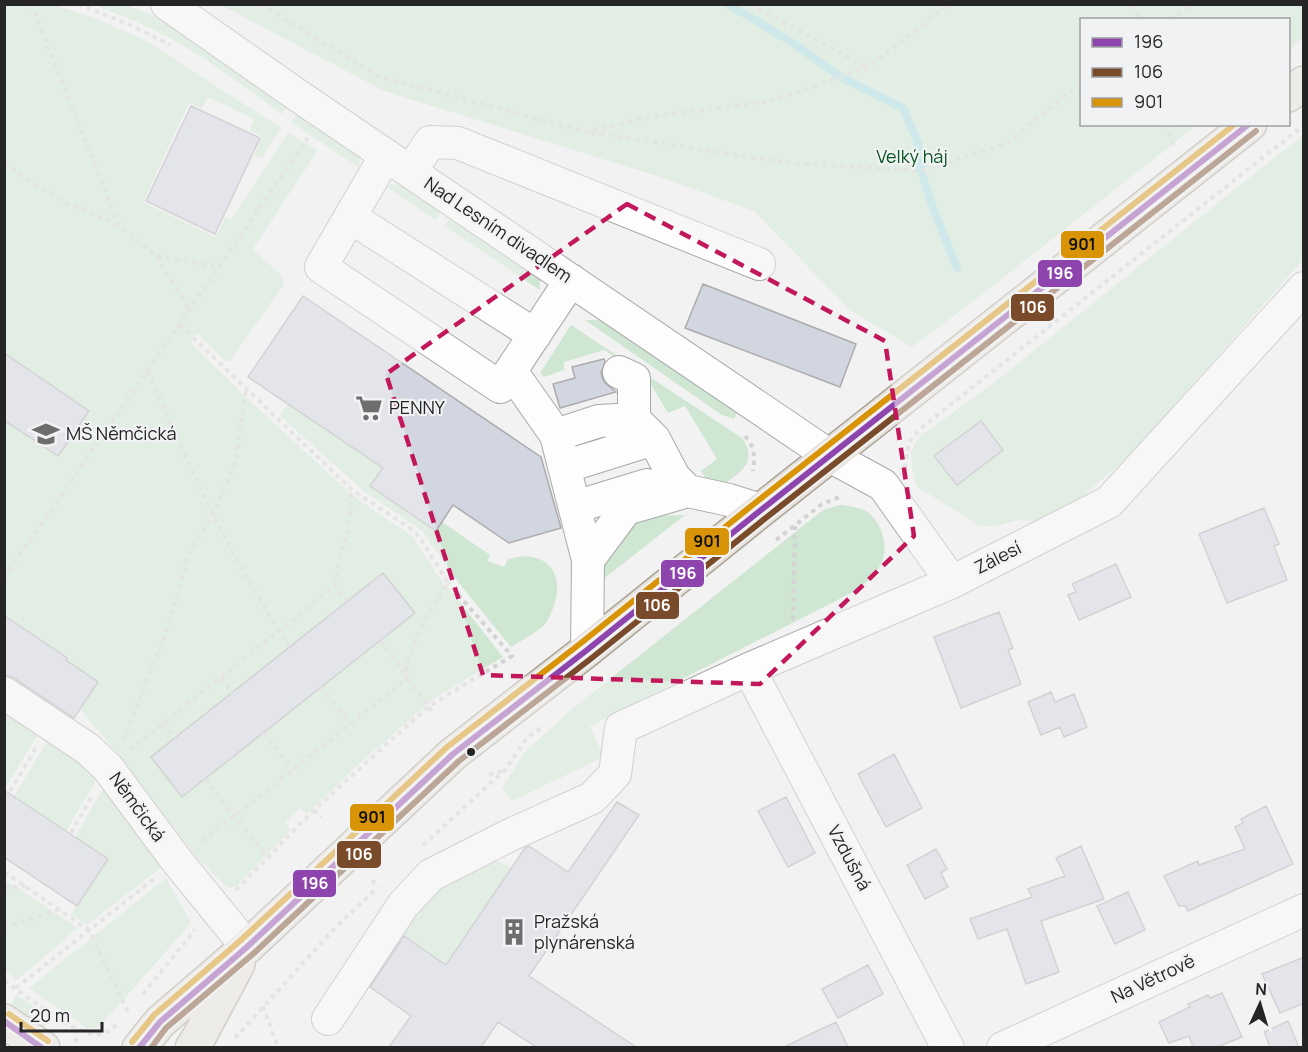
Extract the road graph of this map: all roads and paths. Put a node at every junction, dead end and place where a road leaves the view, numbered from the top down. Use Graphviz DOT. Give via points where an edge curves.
graph roads {
  1 [pos="31,4"];
  2 [pos="167,4"];
  3 [pos="751,4"];
  4 [pos="1191,4"];
  5 [pos="264,5"];
  6 [pos="948,5"];
  7 [pos="1173,18"];
  8 [pos="867,68"];
  9 [pos="1304,83"];
  10 [pos="1080,87"];
  11 [pos="1290,94"];
  12 [pos="1304,125"];
  13 [pos="1247,126"];
  14 [pos="587,132"];
  15 [pos="308,138"];
  16 [pos="399,163"];
  17 [pos="4,164"];
  18 [pos="350,217"];
  19 [pos="119,225"];
  20 [pos="156,256"];
  21 [pos="759,264"];
  22 [pos="220,267"];
  23 [pos="571,280"];
  24 [pos="1304,288"];
  25 [pos="191,310"];
  26 [pos="180,325"];
  27 [pos="535,335"];
  28 [pos="148,371"];
  29 [pos="511,371"];
  30 [pos="619,372"];
  31 [pos="246,387"];
  32 [pos="551,414"];
  33 [pos="644,429"];
  34 [pos="830,456"];
  35 [pos="564,467"];
  36 [pos="681,484"];
  37 [pos="883,485"];
  38 [pos="352,490"];
  39 [pos="574,507"];
  40 [pos="761,510"];
  41 [pos="213,514"];
  42 [pos="795,525"];
  43 [pos="767,547"];
  44 [pos="588,560"];
  45 [pos="4,578"];
  46 [pos="952,582"];
  47 [pos="448,583"];
  48 [pos="335,586"];
  49 [pos="347,601"];
  50 [pos="279,632"];
  51 [pos="380,640"];
  52 [pos="290,646"];
  53 [pos="587,650"];
  54 [pos="793,651"];
  55 [pos="749,669"];
  56 [pos="405,674"];
  57 [pos="221,678"];
  58 [pos="407,679"];
  59 [pos="321,687"];
  60 [pos="4,693"];
  61 [pos="232,693"];
  62 [pos="429,706"];
  63 [pos="433,714"];
  64 [pos="546,723"];
  65 [pos="50,724"];
  66 [pos="163,724"];
  67 [pos="350,724"];
  68 [pos="263,734"];
  69 [pos="175,738"];
  70 [pos="111,765"];
  71 [pos="293,769"];
  72 [pos="505,770"];
  73 [pos="489,775"];
  74 [pos="205,779"];
  75 [pos="10,791"];
  76 [pos="315,810"];
  77 [pos="235,815"];
  78 [pos="322,817"];
  79 [pos="71,833"];
  80 [pos="422,846"];
  81 [pos="267,857"];
  82 [pos="177,861"];
  83 [pos="4,872"];
  84 [pos="372,880"];
  85 [pos="384,881"];
  86 [pos="26,886"];
  87 [pos="379,887"];
  88 [pos="4,888"];
  89 [pos="234,892"];
  90 [pos="60,909"];
  91 [pos="1304,910"];
  92 [pos="4,928"];
  93 [pos="196,929"];
  94 [pos="90,930"];
  95 [pos="247,947"];
  96 [pos="4,981"];
  97 [pos="16,988"];
  98 [pos="263,1006"];
  99 [pos="128,1011"];
  100 [pos="328,1019"];
  101 [pos="4,1021"];
  102 [pos="76,1029"];
  103 [pos="76,1045"];
  104 [pos="228,1046"];
  105 [pos="43,1047"];
  106 [pos="139,1047"];
  107 [pos="192,1047"];
  108 [pos="278,1047"];
  109 [pos="948,1047"];
  110 [pos="1003,1047"];
  1 -- 19 [label="path"];
  2 -- 16 [label="street, Nad Lesním divadlem"];
  3 -- 8 [label="path"];
  4 -- 7 [label="path"];
  5 -- 14 [label="path" via="378,76"];
  6 -- 8 [label="path"];
  8 -- 14 [label="path" via="771,101 649,117"];
  9 -- 11 [label="main road"];
  10 -- 14 [label="path" via="1006,144 921,171 781,162"];
  12 -- 37 [label="path" via="921,428 909,442 905,469"];
  13 -- 34 [label="main road"];
  15 -- 22 [label="path"];
  16 -- 18 [label="street"];
  16 -- 21 [label="street" via="430,142 458,143"];
  16 -- 23 [label="street, Nad Lesním divadlem"];
  17 -- 19 [label="path" via="62,201"];
  18 -- 27 [label="street"];
  18 -- 29 [label="street" via="321,267 500,387"];
  19 -- 20 [label="path"];
  20 -- 22 [label="path"];
  20 -- 25 [label="path"];
  22 -- 25 [label="path"];
  23 -- 27 [label="street"];
  23 -- 34 [label="street, Nad Lesním divadlem"];
  24 -- 46 [label="street, Zálesí" via="1109,502"];
  25 -- 26 [label="path"];
  26 -- 28 [label="path"];
  26 -- 31 [label="path"];
  27 -- 29 [label="street"];
  28 -- 41 [label="path"];
  28 -- 45 [label="path"];
  29 -- 32 [label="street"];
  30 -- 33 [label="street" via="634,379"];
  31 -- 38 [label="path"];
  31 -- 41 [label="path" via="236,460"];
  32 -- 33 [label="street"];
  32 -- 35 [label="street"];
  33 -- 35 [label="street"];
  33 -- 36 [label="street"];
  34 -- 37 [label="street, Nad Lesním divadlem"];
  34 -- 40 [label="main road"];
  35 -- 39 [label="street"];
  36 -- 39 [label="street"];
  36 -- 40 [label="street"];
  36 -- 44 [label="street" via="626,509"];
  37 -- 42 [label="path" via="858,499 844,496 822,504"];
  37 -- 46 [label="street"];
  38 -- 47 [label="path" via="413,530"];
  38 -- 48 [label="path" via="348,532"];
  39 -- 44 [label="street"];
  40 -- 53 [label="main road"];
  41 -- 50 [label="path"];
  41 -- 70 [label="path" via="189,554 164,637"];
  42 -- 43 [label="path"];
  42 -- 54 [label="path"];
  44 -- 53 [label="street"];
  46 -- 54 [label="street, Zálesí"];
  47 -- 56 [label="path" via="425,619"];
  47 -- 62 [label="path" via="512,656"];
  48 -- 49 [label="path"];
  48 -- 50 [label="path"];
  50 -- 52 [label="path"];
  50 -- 57 [label="path"];
  51 -- 56 [label="path"];
  53 -- 95 [label="main road" via="445,760"];
  54 -- 55 [label="street, Zálesí"];
  55 -- 100 [label="street, Zálesí" via="621,728 615,774 592,798 430,876 403,905"];
  55 -- 109 [label="street, Vzdušná"];
  56 -- 58 [label="path"];
  57 -- 61 [label="path"];
  57 -- 66 [label="path"];
  58 -- 62 [label="path"];
  58 -- 67 [label="path"];
  59 -- 67 [label="path"];
  60 -- 65 [label="street, Němčická"];
  62 -- 63 [label="path"];
  62 -- 76 [label="path"];
  64 -- 72 [label="path" via="527,738"];
  65 -- 70 [label="street, Němčická"];
  65 -- 75 [label="path"];
  66 -- 69 [label="path"];
  66 -- 70 [label="path"];
  67 -- 71 [label="path"];
  68 -- 71 [label="path"];
  70 -- 79 [label="path"];
  70 -- 82 [label="street, Němčická"];
  71 -- 77 [label="path"];
  72 -- 73 [label="path"];
  72 -- 80 [label="path"];
  74 -- 77 [label="path"];
  76 -- 78 [label="path"];
  76 -- 81 [label="path"];
  77 -- 81 [label="path"];
  77 -- 82 [label="path"];
  81 -- 89 [label="path"];
  82 -- 94 [label="path"];
  82 -- 95 [label="street, Němčická"];
  83 -- 86 [label="path"];
  84 -- 87 [label="path"];
  85 -- 87 [label="path"];
  86 -- 88 [label="path"];
  86 -- 90 [label="path"];
  87 -- 98 [label="path"];
  90 -- 92 [label="path"];
  90 -- 94 [label="path"];
  91 -- 110 [label="street, Na Větrově"];
  93 -- 99 [label="path"];
  94 -- 97 [label="path"];
  94 -- 99 [label="path"];
  95 -- 106 [label="main road" via="160,1022"];
  95 -- 107 [label="main road"];
  96 -- 97 [label="path"];
  97 -- 102 [label="path"];
  98 -- 104 [label="path"];
  98 -- 108 [label="path"];
  99 -- 102 [label="path" via="108,1033 94,1035"];
  101 -- 105 [label="main road"];
  102 -- 103 [label="path"];
}
